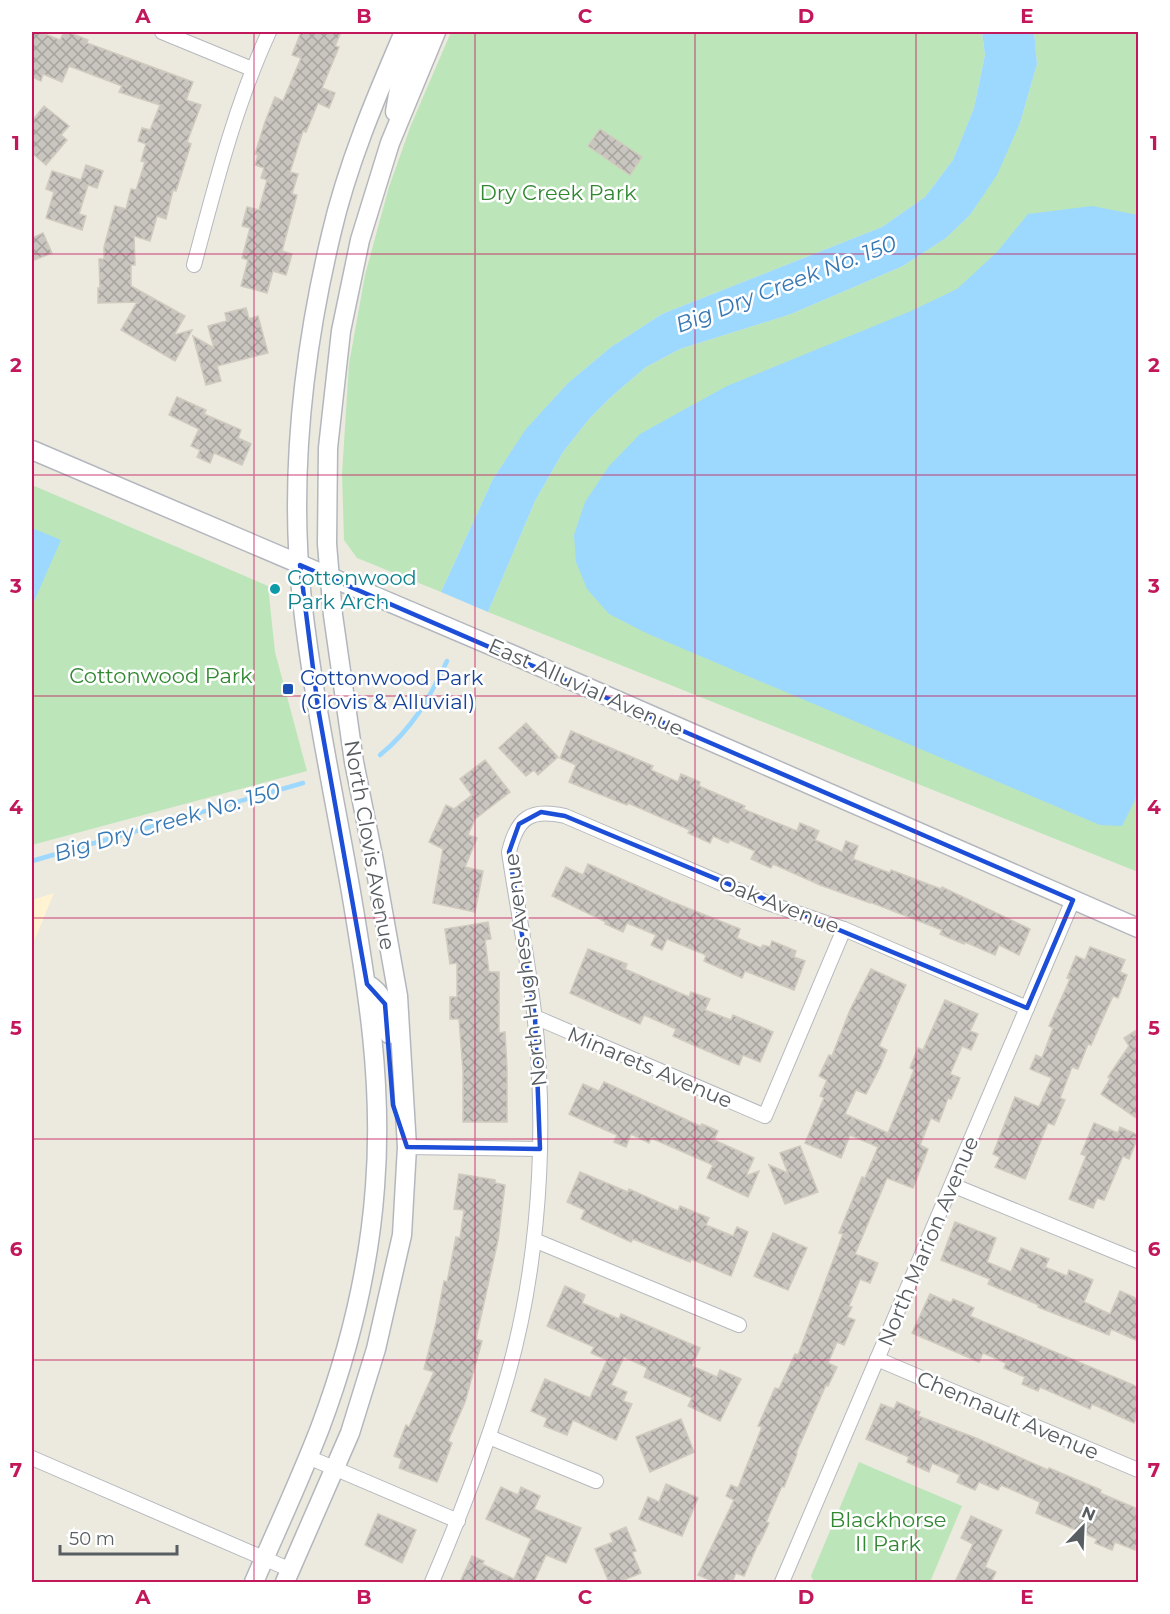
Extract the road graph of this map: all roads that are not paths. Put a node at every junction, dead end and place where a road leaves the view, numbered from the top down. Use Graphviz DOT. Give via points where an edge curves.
graph roads {
  1 [pos="162,32"];
  2 [pos="269,32"];
  3 [pos="404,32"];
  4 [pos="421,32"];
  5 [pos="436,32"];
  6 [pos="252,69"];
  7 [pos="390,143"];
  8 [pos="194,265"];
  9 [pos="32,450"];
  10 [pos="300,565"];
  11 [pos="329,578"];
  12 [pos="529,816"];
  13 [pos="1073,900"];
  14 [pos="1138,928"];
  15 [pos="844,929"];
  16 [pos="367,984"];
  17 [pos="1027,1008"];
  18 [pos="535,1017"];
  19 [pos="407,1147"];
  20 [pos="540,1149"];
  21 [pos="952,1185"];
  22 [pos="534,1240"];
  23 [pos="1137,1256"];
  24 [pos="739,1324"];
  25 [pos="878,1359"];
  26 [pos="489,1437"];
  27 [pos="308,1457"];
  28 [pos="32,1458"];
  29 [pos="336,1469"];
  30 [pos="1138,1470"];
  31 [pos="596,1481"];
  32 [pos="458,1521"];
  33 [pos="264,1558"];
  34 [pos="288,1576"];
  35 [pos="254,1582"];
  36 [pos="432,1582"];
  37 [pos="782,1582"];
  1 -- 6 [label="street"];
  2 -- 6 [label="street"];
  3 -- 10 [label="main road, North Clovis Avenue" via="359,144 332,231 315,313 299,445"];
  4 -- 7 [label="main road" via="400,83"];
  5 -- 7 [label="main road, North Clovis Avenue"];
  6 -- 8 [label="street"];
  7 -- 11 [label="main road, North Clovis Avenue" via="360,240 341,331 327,448"];
  9 -- 10 [label="main road, East Alluvial Avenue"];
  10 -- 11 [label="main road, East Alluvial Avenue"];
  10 -- 16 [label="main road, North Clovis Avenue" via="318,708"];
  11 -- 13 [label="main road, East Alluvial Avenue"];
  11 -- 19 [label="main road, North Clovis Avenue" via="354,762 398,996"];
  12 -- 15 [label="street, Oak Avenue" via="541,812 565,816 765,902"];
  12 -- 18 [label="street, North Hughes Avenue" via="519,824 509,852"];
  13 -- 14 [label="main road, East Alluvial Avenue"];
  13 -- 17 [label="street, North Marion Avenue"];
  15 -- 17 [label="street, Oak Avenue"];
  15 -- 18 [label="street, Minarets Avenue" via="765,1116"];
  16 -- 19 [label="main road" via="375,988 385,1004 393,1105"];
  16 -- 27 [label="main road, North Clovis Avenue" via="376,1079 375,1183 370,1234 348,1340"];
  17 -- 21 [label="street, North Marion Avenue"];
  18 -- 20 [label="street, North Hughes Avenue"];
  19 -- 20 [label="street"];
  19 -- 29 [label="main road, North Clovis Avenue" via="402,1235 390,1292 363,1393"];
  20 -- 22 [label="street, North Hughes Avenue"];
  21 -- 23 [label="street"];
  21 -- 25 [label="street, North Marion Avenue"];
  22 -- 24 [label="street"];
  22 -- 26 [label="street, North Hughes Avenue" via="509,1372"];
  25 -- 30 [label="street, Chennault Avenue"];
  25 -- 37 [label="street, North Marion Avenue"];
  26 -- 31 [label="street"];
  26 -- 32 [label="street, North Hughes Avenue"];
  27 -- 29 [label="street"];
  27 -- 33 [label="main road, North Clovis Avenue"];
  28 -- 33 [label="street"];
  29 -- 32 [label="street"];
  29 -- 34 [label="main road, North Clovis Avenue"];
  32 -- 36 [label="street, North Hughes Avenue"];
  33 -- 34 [label="street"];
  33 -- 35 [label="main road, North Clovis Avenue"];
}
